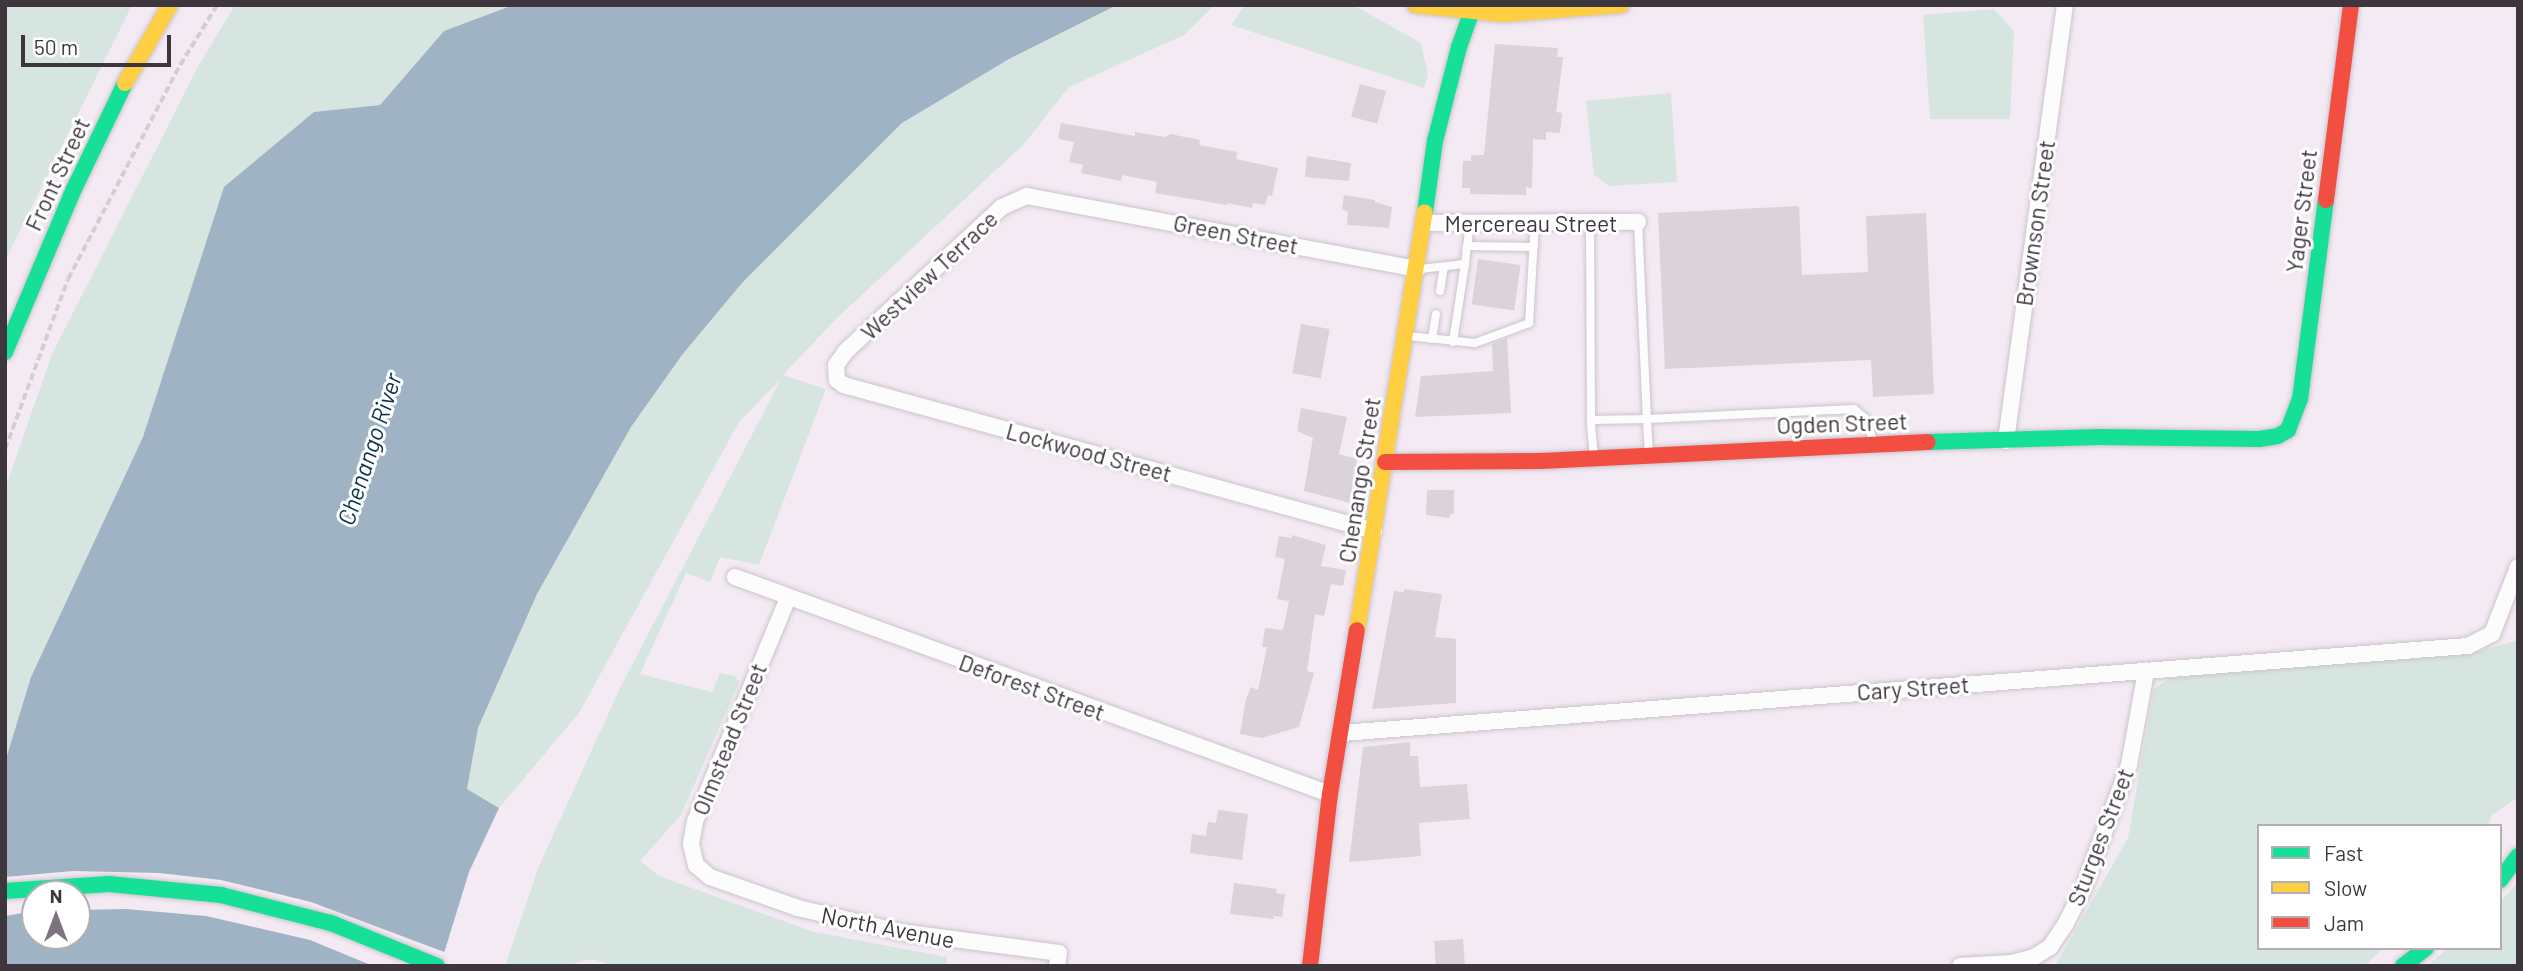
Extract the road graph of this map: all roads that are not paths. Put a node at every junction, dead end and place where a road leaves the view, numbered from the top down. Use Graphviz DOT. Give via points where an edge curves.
graph roads {
  1 [pos="170,5"];
  2 [pos="1415,5"];
  3 [pos="1622,5"];
  4 [pos="2064,5"];
  5 [pos="2351,5"];
  6 [pos="1473,8"];
  7 [pos="1054,200"];
  8 [pos="1637,222"];
  9 [pos="1424,223"];
  10 [pos="1470,223"];
  11 [pos="1535,223"];
  12 [pos="1590,223"];
  13 [pos="1467,246"];
  14 [pos="1534,247"];
  15 [pos="1465,264"];
  16 [pos="1444,267"];
  17 [pos="1417,269"];
  18 [pos="1440,291"];
  19 [pos="1436,314"];
  20 [pos="1405,335"];
  21 [pos="1432,339"];
  22 [pos="1454,342"];
  23 [pos="846,351"];
  24 [pos="5,352"];
  25 [pos="1647,419"];
  26 [pos="1591,420"];
  27 [pos="2294,421"];
  28 [pos="2006,440"];
  29 [pos="1874,444"];
  30 [pos="1649,455"];
  31 [pos="1594,458"];
  32 [pos="1385,462"];
  33 [pos="1374,531"];
  34 [pos="2518,567"];
  35 [pos="735,577"];
  36 [pos="788,598"];
  37 [pos="2146,671"];
  38 [pos="1342,733"];
  39 [pos="1330,794"];
  40 [pos="2518,856"];
  41 [pos="2518,865"];
  42 [pos="710,877"];
  43 [pos="2502,878"];
  44 [pos="2502,879"];
  45 [pos="5,891"];
  46 [pos="2423,950"];
  47 [pos="437,966"];
  48 [pos="1057,966"];
  49 [pos="1310,966"];
  50 [pos="1960,966"];
  51 [pos="2403,966"];
  1 -- 24 [label="main road, Front Street" via="119,94 43,257"];
  2 -- 6 [label="main road"];
  3 -- 6 [label="main road" via="1504,14"];
  4 -- 28 [label="street, Brownson Street"];
  5 -- 27 [label="main road, Yager Street"];
  6 -- 9 [label="main road, Chenango Street" via="1435,141"];
  7 -- 17 [label="street, Green Street"];
  7 -- 23 [label="street, Westview Terrace" via="1027,196 1002,207"];
  8 -- 12 [label="street, Mercereau Street"];
  8 -- 25 [label="lane"];
  9 -- 10 [label="street, Mercereau Street"];
  9 -- 17 [label="main road, Chenango Street"];
  10 -- 11 [label="street, Mercereau Street"];
  10 -- 13 [label="lane"];
  11 -- 12 [label="street, Mercereau Street"];
  11 -- 14 [label="lane"];
  12 -- 26 [label="lane"];
  13 -- 14 [label="lane"];
  13 -- 15 [label="lane"];
  14 -- 22 [label="lane" via="1530,323 1475,343"];
  15 -- 16 [label="lane"];
  15 -- 22 [label="lane"];
  16 -- 17 [label="lane"];
  16 -- 18 [label="lane"];
  17 -- 20 [label="main road, Chenango Street"];
  19 -- 21 [label="lane"];
  20 -- 21 [label="lane"];
  20 -- 32 [label="main road, Chenango Street"];
  21 -- 22 [label="lane"];
  23 -- 33 [label="street, Lockwood Street" via="836,365 838,380 844,385"];
  25 -- 26 [label="lane"];
  25 -- 29 [label="lane" via="1854,409 1866,419"];
  25 -- 30 [label="lane"];
  26 -- 31 [label="lane"];
  27 -- 28 [label="main road, Ogden Street" via="2288,430 2259,439 2099,436"];
  28 -- 29 [label="main road, Ogden Street"];
  29 -- 30 [label="main road, Ogden Street"];
  30 -- 31 [label="main road, Ogden Street"];
  31 -- 32 [label="main road, Ogden Street"];
  32 -- 33 [label="main road, Chenango Street"];
  33 -- 38 [label="main road, Chenango Street"];
  34 -- 37 [label="street, Cary Street" via="2492,634 2469,646"];
  35 -- 36 [label="street, Deforest Street"];
  36 -- 39 [label="street, Deforest Street"];
  36 -- 42 [label="street, Olmstead Street" via="695,821 691,844 696,865"];
  37 -- 38 [label="street, Cary Street"];
  37 -- 50 [label="street, Sturges Street" via="2129,765 2087,881 2065,925 2050,947 2034,957"];
  38 -- 39 [label="main road, Chenango Street"];
  39 -- 49 [label="main road, Chenango Street"];
  40 -- 43 [label="main road"];
  41 -- 44 [label="main road"];
  42 -- 48 [label="street, North Avenue" via="860,925 1059,953"];
  45 -- 47 [label="main road" via="109,884 221,895 331,923"];
  46 -- 51 [label="main road"];
}
